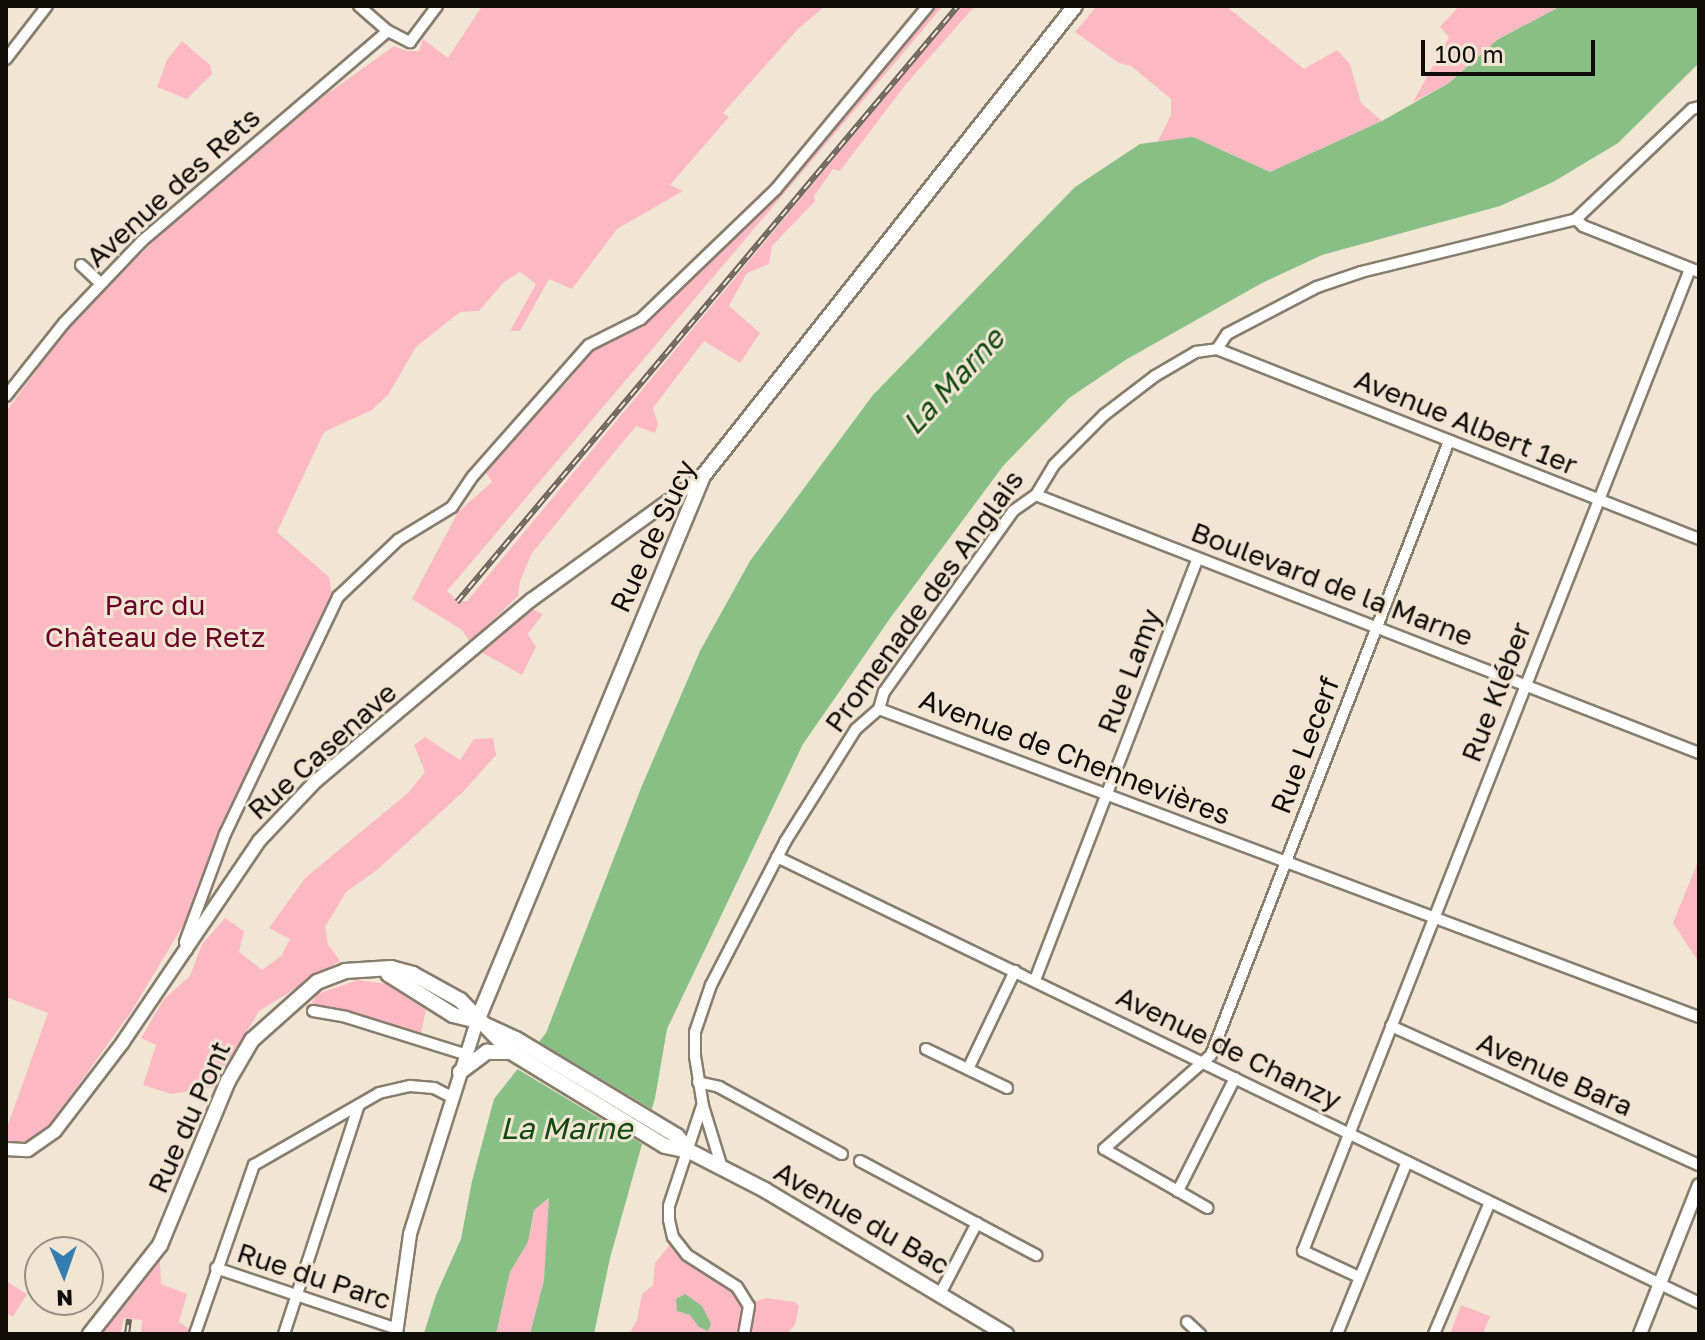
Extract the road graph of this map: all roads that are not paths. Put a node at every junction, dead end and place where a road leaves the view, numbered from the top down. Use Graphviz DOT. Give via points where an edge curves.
graph roads {
  1 [pos="47,6"];
  2 [pos="359,6"];
  3 [pos="437,6"];
  4 [pos="928,6"];
  5 [pos="1075,6"];
  6 [pos="388,31"];
  7 [pos="6,59"];
  8 [pos="1699,107"];
  9 [pos="1576,219"];
  10 [pos="81,265"];
  11 [pos="1694,270"];
  12 [pos="100,283"];
  13 [pos="1217,349"];
  14 [pos="6,396"];
  15 [pos="1449,441"];
  16 [pos="703,476"];
  17 [pos="1036,495"];
  18 [pos="1597,500"];
  19 [pos="1699,539"];
  20 [pos="1198,558"];
  21 [pos="1377,628"];
  22 [pos="1524,685"];
  23 [pos="879,709"];
  24 [pos="1699,753"];
  25 [pos="1106,794"];
  26 [pos="777,857"];
  27 [pos="1286,862"];
  28 [pos="1434,918"];
  29 [pos="187,950"];
  30 [pos="1015,971"];
  31 [pos="1035,980"];
  32 [pos="313,1011"];
  33 [pos="1699,1017"];
  34 [pos="477,1021"];
  35 [pos="1391,1026"];
  36 [pos="514,1046"];
  37 [pos="926,1049"];
  38 [pos="464,1054"];
  39 [pos="1203,1063"];
  40 [pos="968,1069"];
  41 [pos="460,1072"];
  42 [pos="1235,1078"];
  43 [pos="698,1082"];
  44 [pos="1007,1088"];
  45 [pos="454,1098"];
  46 [pos="359,1105"];
  47 [pos="703,1106"];
  48 [pos="1350,1134"];
  49 [pos="6,1149"];
  50 [pos="689,1151"];
  51 [pos="842,1154"];
  52 [pos="860,1161"];
  53 [pos="1407,1162"];
  54 [pos="1699,1165"];
  55 [pos="722,1168"];
  56 [pos="1699,1185"];
  57 [pos="1178,1191"];
  58 [pos="1490,1202"];
  59 [pos="1208,1208"];
  60 [pos="977,1223"];
  61 [pos="1036,1255"];
  62 [pos="216,1268"];
  63 [pos="1359,1277"];
  64 [pos="1659,1284"];
  65 [pos="940,1294"];
  66 [pos="297,1295"];
  67 [pos="1699,1303"];
  68 [pos="1187,1322"];
  69 [pos="397,1331"];
  70 [pos="90,1334"];
  71 [pos="195,1334"];
  72 [pos="284,1334"];
  73 [pos="744,1334"];
  74 [pos="1006,1334"];
  75 [pos="1200,1334"];
  76 [pos="1337,1334"];
  77 [pos="1434,1334"];
  78 [pos="1640,1334"];
  1 -- 7 [label="street"];
  2 -- 6 [label="street"];
  3 -- 6 [label="street" via="414,41"];
  4 -- 29 [label="street" via="776,189 641,319 589,345 445,513 398,540 338,597 225,834 185,942"];
  5 -- 16 [label="main road, Rue de Sucy"];
  6 -- 12 [label="street, Avenue des Rets" via="171,215"];
  8 -- 9 [label="street, Promenade des Anglais"];
  9 -- 11 [label="street"];
  9 -- 13 [label="street, Promenade des Anglais" via="1317,287 1227,334"];
  10 -- 12 [label="street"];
  11 -- 18 [label="street, Rue Kléber"];
  12 -- 14 [label="street, Avenue des Rets"];
  13 -- 15 [label="street, Avenue Albert 1er"];
  13 -- 17 [label="street, Promenade des Anglais" via="1196,352 1104,415 1044,476"];
  15 -- 18 [label="street, Avenue Albert 1er"];
  15 -- 21 [label="street, Rue Lecerf"];
  16 -- 29 [label="street, Rue Casenave" via="531,600 316,781 259,841"];
  16 -- 34 [label="main road, Rue de Sucy"];
  17 -- 20 [label="street, Boulevard de la Marne"];
  17 -- 23 [label="street, Promenade des Anglais" via="1013,511 884,692"];
  18 -- 19 [label="street, Avenue Albert 1er"];
  18 -- 22 [label="street, Rue Kléber"];
  20 -- 21 [label="street, Boulevard de la Marne"];
  20 -- 25 [label="street, Rue Lamy"];
  21 -- 22 [label="street, Boulevard de la Marne"];
  21 -- 27 [label="street, Rue Lecerf"];
  22 -- 24 [label="street, Boulevard de la Marne"];
  22 -- 28 [label="street, Rue Kléber"];
  23 -- 25 [label="street, Avenue de Chennevières"];
  23 -- 26 [label="street, Promenade des Anglais" via="856,729"];
  25 -- 27 [label="street, Avenue de Chennevières"];
  25 -- 31 [label="street, Rue Lamy"];
  26 -- 30 [label="street, Avenue de Chanzy"];
  26 -- 43 [label="street, Promenade des Anglais" via="701,1008 695,1032"];
  27 -- 28 [label="street, Avenue de Chennevières"];
  27 -- 39 [label="street, Rue Lecerf" via="1211,1055"];
  28 -- 33 [label="street, Avenue de Chennevières"];
  28 -- 35 [label="street, Rue Kléber"];
  29 -- 49 [label="street, Rue Casenave" via="55,1131 28,1150"];
  30 -- 31 [label="street, Avenue de Chanzy"];
  30 -- 40 [label="street"];
  31 -- 39 [label="street, Avenue de Chanzy"];
  32 -- 38 [label="street"];
  34 -- 36 [label="main road, Rue du Pont"];
  34 -- 38 [label="street"];
  34 -- 70 [label="main road, Rue du Pont" via="460,1000 391,968 345,971 317,982 252,1040 226,1085 160,1245"];
  35 -- 48 [label="street, Rue Kléber"];
  35 -- 54 [label="street, Avenue Bara"];
  36 -- 41 [label="main road" via="487,1052"];
  36 -- 50 [label="main road, Avenue du Bac" via="658,1134 670,1149"];
  37 -- 40 [label="street"];
  38 -- 41 [label="street"];
  39 -- 42 [label="street, Avenue de Chanzy"];
  39 -- 57 [label="street" via="1104,1149"];
  40 -- 44 [label="street"];
  41 -- 45 [label="street"];
  42 -- 48 [label="street, Avenue de Chanzy"];
  42 -- 57 [label="street"];
  43 -- 47 [label="street, Promenade des Anglais"];
  43 -- 51 [label="street" via="719,1087"];
  45 -- 46 [label="street" via="434,1088 410,1086 379,1093"];
  45 -- 69 [label="street" via="410,1234"];
  46 -- 62 [label="street" via="254,1165"];
  46 -- 66 [label="street"];
  47 -- 50 [label="street, Promenade des Anglais"];
  47 -- 55 [label="street, Promenade des Anglais"];
  48 -- 53 [label="street, Avenue de Chanzy"];
  48 -- 63 [label="street, Rue Kléber" via="1303,1251"];
  50 -- 55 [label="main road, Avenue du Bac"];
  50 -- 73 [label="street, Promenade des Anglais" via="669,1206 673,1237 687,1255 737,1287 749,1306"];
  52 -- 60 [label="street"];
  53 -- 58 [label="street, Avenue de Chanzy"];
  53 -- 63 [label="street"];
  55 -- 65 [label="main road, Avenue du Bac"];
  56 -- 64 [label="street"];
  57 -- 59 [label="street"];
  58 -- 64 [label="street, Avenue de Chanzy"];
  58 -- 77 [label="street"];
  60 -- 61 [label="street"];
  60 -- 65 [label="street"];
  62 -- 66 [label="street, Rue du Parc"];
  62 -- 71 [label="street"];
  63 -- 76 [label="street"];
  64 -- 67 [label="street, Avenue de Chanzy"];
  64 -- 78 [label="street"];
  65 -- 74 [label="main road, Avenue du Bac"];
  66 -- 69 [label="street, Rue du Parc"];
  66 -- 72 [label="street"];
  68 -- 75 [label="street"];
}
